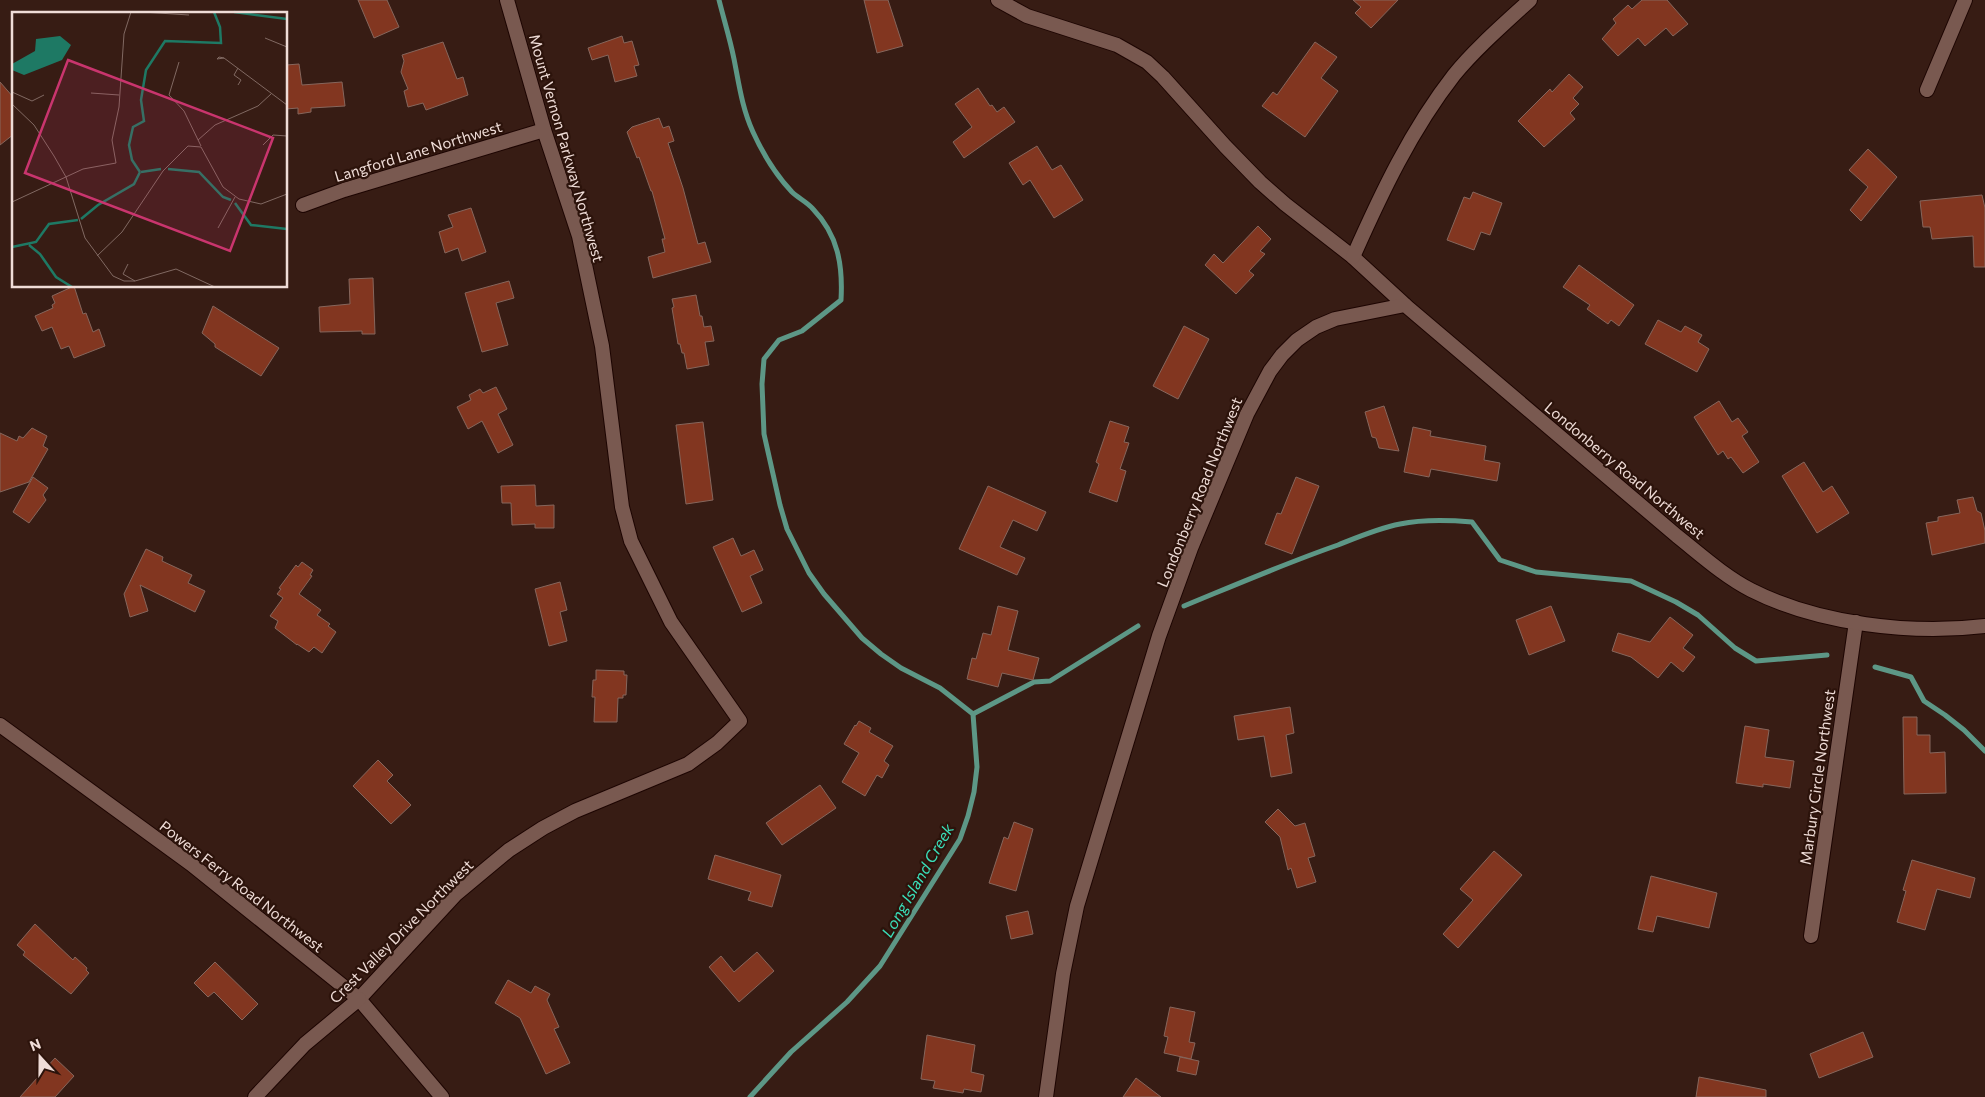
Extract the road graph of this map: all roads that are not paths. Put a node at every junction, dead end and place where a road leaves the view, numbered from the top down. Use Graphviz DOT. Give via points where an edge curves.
graph roads {
  1 [pos="507,0"];
  2 [pos="998,0"];
  3 [pos="1530,0"];
  4 [pos="1965,0"];
  5 [pos="1927,90"];
  6 [pos="544,130"];
  7 [pos="303,205"];
  8 [pos="1353,257"];
  9 [pos="1405,305"];
  10 [pos="1856,622"];
  11 [pos="1985,626"];
  12 [pos="740,721"];
  13 [pos="0,725"];
  14 [pos="1811,936"];
  15 [pos="359,999"];
  16 [pos="255,1097"];
  17 [pos="442,1097"];
  18 [pos="1046,1097"];
  1 -- 6 [label="street, Mount Vernon Parkway Northwest"];
  2 -- 8 [label="street" via="1027,16 1117,45 1147,62 1260,182"];
  3 -- 8 [label="street" via="1455,74 1431,106 1387,183"];
  4 -- 5 [label="street"];
  6 -- 7 [label="street, Langford Lane Northwest"];
  6 -- 12 [label="street, Mount Vernon Parkway Northwest" via="579,236 602,346 622,507 631,540 671,622"];
  8 -- 9 [label="street"];
  9 -- 10 [label="street, Londonberry Road Northwest" via="1721,571 1751,590 1782,603"];
  9 -- 18 [label="street, Londonberry Road Northwest" via="1335,319 1296,340 1270,371 1247,414 1191,548 1159,636 1077,906 1063,974"];
  10 -- 11 [label="street, Londonberry Road Northwest" via="1928,630"];
  10 -- 14 [label="street, Marbury Circle Northwest"];
  12 -- 15 [label="street, Crest Valley Drive Northwest" via="718,743 688,764 575,811 509,850 456,894"];
  13 -- 15 [label="street, Powers Ferry Road Northwest" via="191,864"];
  15 -- 16 [label="street, Crest Valley Drive Northwest" via="305,1044"];
  15 -- 17 [label="street, Powers Ferry Road Northwest"];
}
